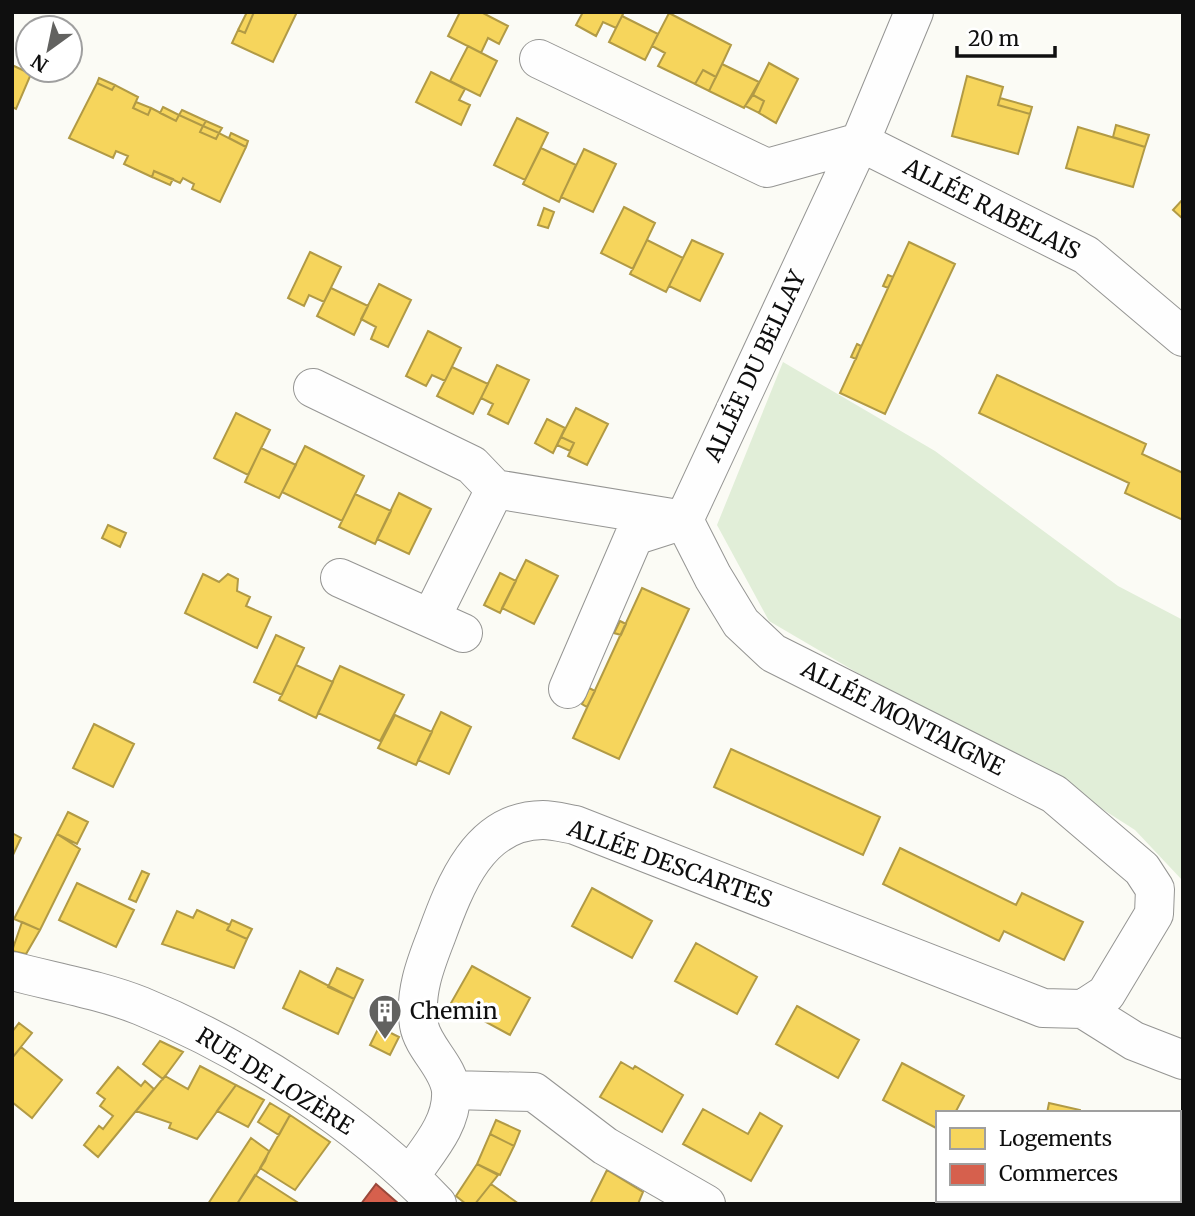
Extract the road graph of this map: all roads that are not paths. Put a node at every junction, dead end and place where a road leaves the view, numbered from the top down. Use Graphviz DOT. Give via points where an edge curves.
graph roads {
  1 [pos="914,12"];
  2 [pos="539,59"];
  3 [pos="860,142"];
  4 [pos="1183,337"];
  5 [pos="313,388"];
  6 [pos="495,489"];
  7 [pos="684,520"];
  8 [pos="340,578"];
  9 [pos="568,690"];
  10 [pos="12,971"];
  11 [pos="1083,1009"];
  12 [pos="1183,1060"];
  13 [pos="451,1090"];
  14 [pos="410,1176"];
  15 [pos="437,1204"];
  16 [pos="706,1204"];
  1 -- 3 [label="street, ALLÉE DU BELLAY"];
  2 -- 3 [label="street" via="768,168"];
  3 -- 4 [label="street, ALLÉE RABELAIS" via="1086,256"];
  3 -- 7 [label="street, ALLÉE DU BELLAY"];
  5 -- 6 [label="street" via="472,465"];
  6 -- 7 [label="street"];
  6 -- 8 [label="street" via="447,626"];
  7 -- 9 [label="street" via="634,537"];
  7 -- 11 [label="street, ALLÉE MONTAIGNE" via="741,623 773,653 1054,794 1142,869 1155,888 1154,914 1106,994"];
  10 -- 14 [label="street, RUE DE LOZÈRE" via="138,1005 218,1041 357,1131"];
  11 -- 12 [label="street" via="1134,1041"];
  11 -- 13 [label="street, ALLÉE DESCARTES" via="1043,1008 575,825 542,820 495,837 473,856 457,880 419,981 419,1026"];
  13 -- 14 [label="street" via="446,1124"];
  13 -- 16 [label="street" via="534,1092 605,1146"];
  14 -- 15 [label="street, RUE DE LOZÈRE"];
}
